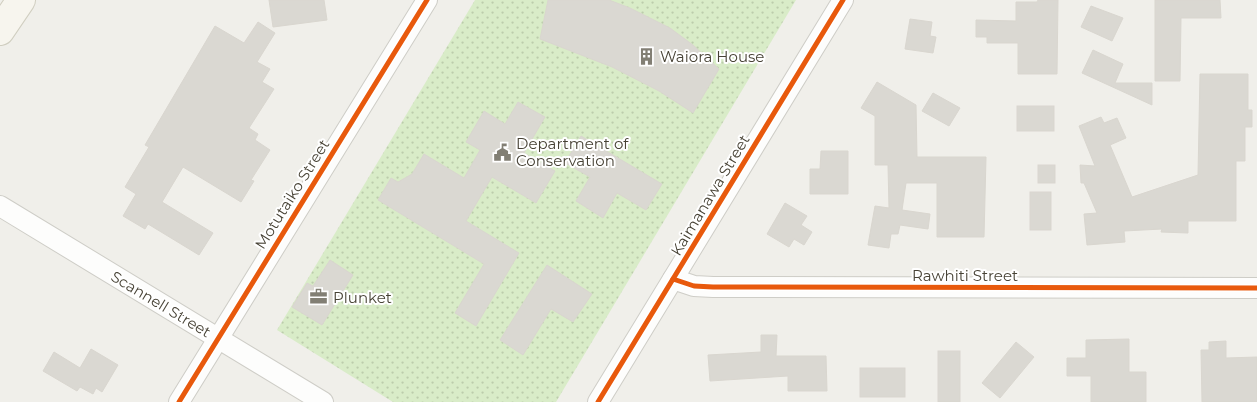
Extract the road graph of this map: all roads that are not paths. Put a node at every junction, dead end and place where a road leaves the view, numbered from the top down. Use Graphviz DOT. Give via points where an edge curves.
graph roads {
  1 [pos="21,0"];
  2 [pos="427,0"];
  3 [pos="843,0"];
  4 [pos="0,32"];
  5 [pos="0,206"];
  6 [pos="674,279"];
  7 [pos="1257,288"];
  8 [pos="218,339"];
  9 [pos="180,402"];
  10 [pos="323,402"];
  11 [pos="598,402"];
  1 -- 4 [label="main road"];
  2 -- 8 [label="street, Motutaiko Street"];
  3 -- 6 [label="street, Kaimanawa Street"];
  5 -- 8 [label="street, Scannell Street"];
  6 -- 7 [label="street, Rawhiti Street" via="713,288"];
  6 -- 11 [label="street, Kaimanawa Street"];
  8 -- 9 [label="street, Motutaiko Street"];
  8 -- 10 [label="street, Scannell Street"];
}
